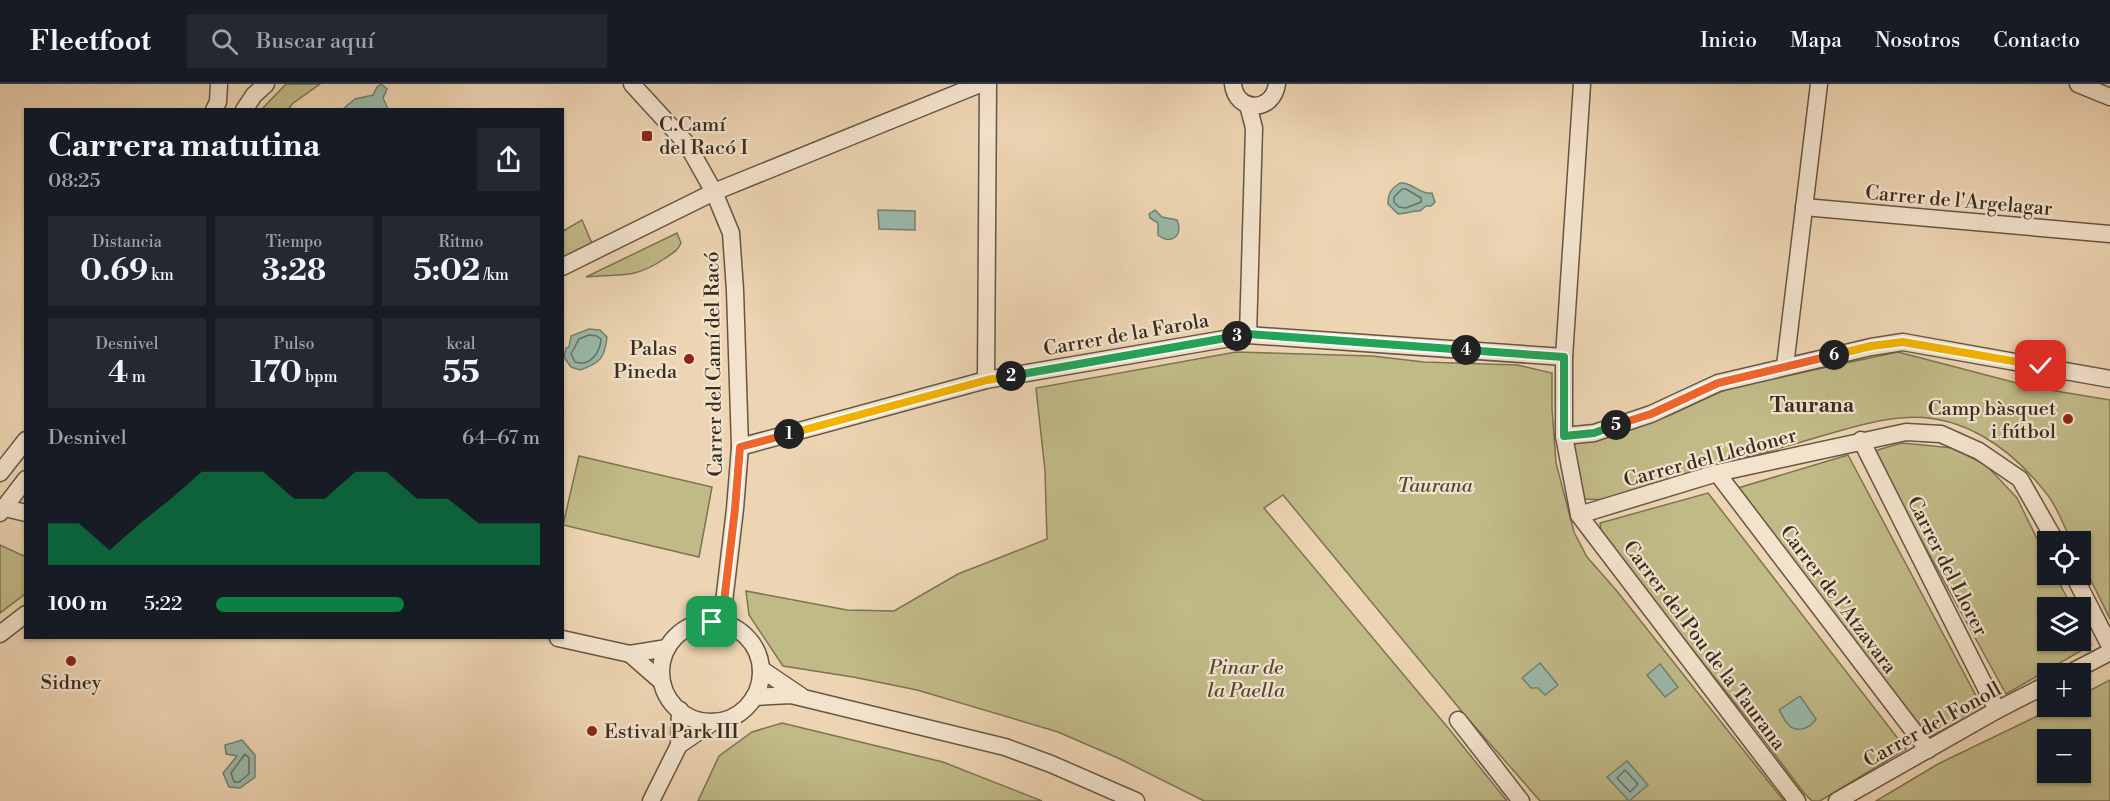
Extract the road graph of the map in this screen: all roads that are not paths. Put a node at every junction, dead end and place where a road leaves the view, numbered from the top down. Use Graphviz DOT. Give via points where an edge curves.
graph roads {
  1 [pos="219,84"];
  2 [pos="266,84"];
  3 [pos="632,84"];
  4 [pos="980,84"];
  5 [pos="988,84"];
  6 [pos="1233,84"];
  7 [pos="1277,84"];
  8 [pos="1582,84"];
  9 [pos="1819,84"];
  10 [pos="2078,84"];
  11 [pos="2110,97"];
  12 [pos="1255,105"];
  13 [pos="215,108"];
  14 [pos="245,108"];
  15 [pos="714,192"];
  16 [pos="1804,207"];
  17 [pos="2110,234"];
  18 [pos="564,266"];
  19 [pos="1248,334"];
  20 [pos="1564,357"];
  21 [pos="1785,366"];
  22 [pos="2110,378"];
  23 [pos="987,380"];
  24 [pos="1564,436"];
  25 [pos="1861,440"];
  26 [pos="24,443"];
  27 [pos="740,447"];
  28 [pos="0,473"];
  29 [pos="1717,473"];
  30 [pos="24,482"];
  31 [pos="2,511"];
  32 [pos="24,513"];
  33 [pos="1579,515"];
  34 [pos="2050,531"];
  35 [pos="2079,585"];
  36 [pos="724,602"];
  37 [pos="24,616"];
  38 [pos="712,622"];
  39 [pos="733,627"];
  40 [pos="0,634"];
  41 [pos="562,639"];
  42 [pos="2110,646"];
  43 [pos="668,648"];
  44 [pos="2110,652"];
  45 [pos="630,654"];
  46 [pos="2089,663"];
  47 [pos="761,669"];
  48 [pos="662,682"];
  49 [pos="2037,690"];
  50 [pos="754,697"];
  51 [pos="797,697"];
  52 [pos="680,710"];
  53 [pos="1997,710"];
  54 [pos="1458,720"];
  55 [pos="713,722"];
  56 [pos="679,745"];
  57 [pos="1928,750"];
  58 [pos="651,801"];
  59 [pos="1136,801"];
  60 [pos="1521,801"];
  61 [pos="1797,801"];
  62 [pos="1837,801"];
  1 -- 13 [label="street"];
  2 -- 14 [label="street"];
  3 -- 15 [label="street, Carrer del Camí del Racó" via="687,144"];
  4 -- 15 [label="street"];
  5 -- 23 [label="street"];
  6 -- 12 [label="street" via="1236,95"];
  7 -- 12 [label="street" via="1273,96"];
  8 -- 20 [label="street"];
  9 -- 16 [label="street"];
  10 -- 11 [label="street"];
  12 -- 19 [label="street"];
  15 -- 18 [label="street"];
  15 -- 27 [label="street, Carrer del Camí del Racó" via="730,233"];
  16 -- 17 [label="street, Carrer de l'Argelagar"];
  16 -- 21 [label="street"];
  19 -- 20 [label="street, Carrer de la Farola"];
  19 -- 23 [label="street, Carrer de la Farola"];
  20 -- 24 [label="street"];
  21 -- 22 [label="street" via="1903,342"];
  21 -- 24 [label="street" via="1718,383 1651,414 1594,433"];
  23 -- 27 [label="street, Carrer de la Farola"];
  24 -- 33 [label="street"];
  25 -- 29 [label="street, Carrer del Lledoner"];
  25 -- 34 [label="street, Carrer del Lledoner" via="1906,432 1941,434 1979,451 2020,479"];
  25 -- 53 [label="street, Carrer del Llorer"];
  26 -- 28 [label="street"];
  27 -- 36 [label="street, Carrer del Camí del Racó"];
  29 -- 33 [label="street, Carrer del Lledoner"];
  29 -- 57 [label="street, Carrer de l'Atzavara"];
  30 -- 31 [label="street"];
  31 -- 32 [label="street"];
  33 -- 61 [label="street, Carrer del Pou de la Taurana"];
  35 -- 42 [label="street"];
  36 -- 38 [label="street, Carrer del Camí del Racó"];
  36 -- 39 [label="street, Carrer del Camí del Racó"];
  37 -- 40 [label="street"];
  38 -- 39 [label="street"];
  38 -- 43 [label="street" via="686,629"];
  39 -- 47 [label="street" via="755,649"];
  41 -- 45 [label="street"];
  43 -- 45 [label="street"];
  43 -- 48 [label="street" via="662,664"];
  44 -- 46 [label="street"];
  45 -- 48 [label="street"];
  47 -- 50 [label="street"];
  47 -- 51 [label="street"];
  48 -- 52 [label="street"];
  49 -- 53 [label="street, Carrer del Fonoll"];
  50 -- 51 [label="street"];
  50 -- 55 [label="street" via="737,715"];
  51 -- 59 [label="street" via="1005,747"];
  52 -- 55 [label="street" via="695,719"];
  52 -- 56 [label="street"];
  53 -- 57 [label="street, Carrer del Fonoll"];
  54 -- 60 [label="street"];
  55 -- 56 [label="street"];
  56 -- 58 [label="street"];
  57 -- 62 [label="street, Carrer del Fonoll"];
}
